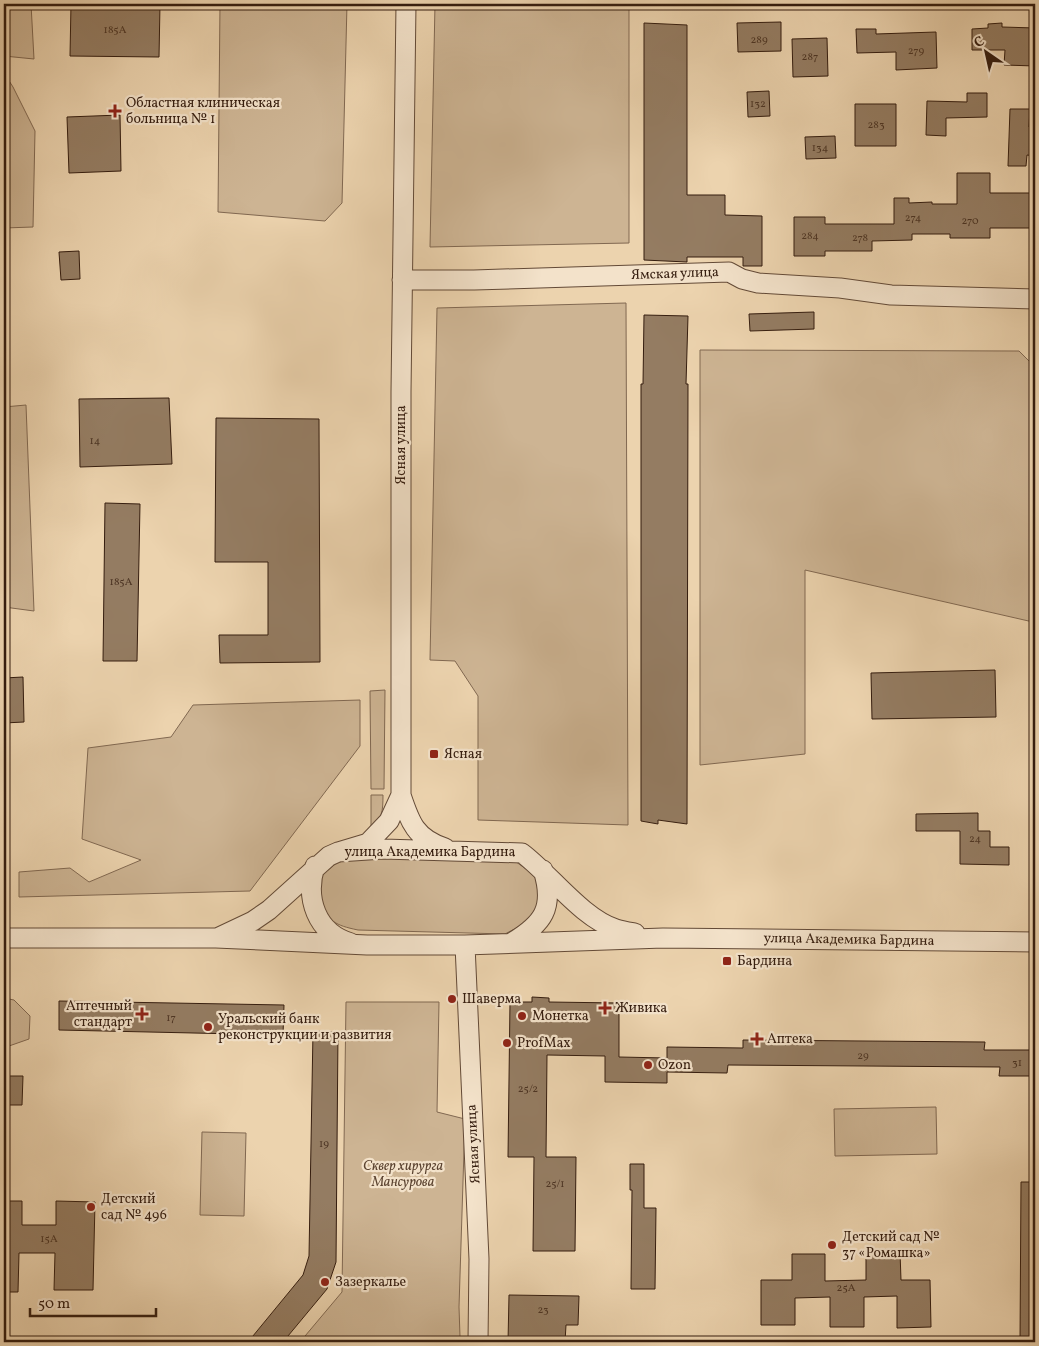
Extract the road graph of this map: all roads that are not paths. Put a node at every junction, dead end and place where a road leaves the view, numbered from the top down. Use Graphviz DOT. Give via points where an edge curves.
graph roads {
  1 [pos="406,4"];
  2 [pos="402,280"];
  3 [pos="1035,299"];
  4 [pos="401,795"];
  5 [pos="338,852"];
  6 [pos="458,852"];
  7 [pos="315,866"];
  8 [pos="543,870"];
  9 [pos="4,938"];
  10 [pos="216,938"];
  11 [pos="662,938"];
  12 [pos="1035,942"];
  13 [pos="357,944"];
  14 [pos="511,944"];
  15 [pos="465,945"];
  16 [pos="478,1342"];
  1 -- 2 [label="street, Ясная улица"];
  2 -- 3 [label="street, Ямская улица" via="729,272 758,282 840,288 891,296"];
  2 -- 4 [label="street, Ясная улица"];
  4 -- 5 [label="street, Ясная улица" via="390,822 368,843"];
  4 -- 6 [label="street" via="413,826 421,836 432,844"];
  5 -- 6 [label="street, улица Академика Бардина" via="383,849"];
  5 -- 7 [label="street, улица Академика Бардина"];
  6 -- 8 [label="street, улица Академика Бардина" via="522,853"];
  7 -- 10 [label="street, улица Академика Бардина" via="269,910"];
  7 -- 13 [label="street, улица Академика Бардина" via="311,884 315,913 342,940"];
  8 -- 11 [label="street, улица Академика Бардина" via="604,924"];
  8 -- 14 [label="street" via="547,883 546,909 527,934"];
  9 -- 10 [label="street, улица Академика Бардина"];
  10 -- 13 [label="street, улица Академика Бардина"];
  11 -- 12 [label="street, улица Академика Бардина"];
  11 -- 14 [label="street, улица Академика Бардина"];
  13 -- 15 [label="street, улица Академика Бардина"];
  14 -- 15 [label="street, улица Академика Бардина"];
  15 -- 16 [label="street, Ясная улица" via="479,1259"];
}
